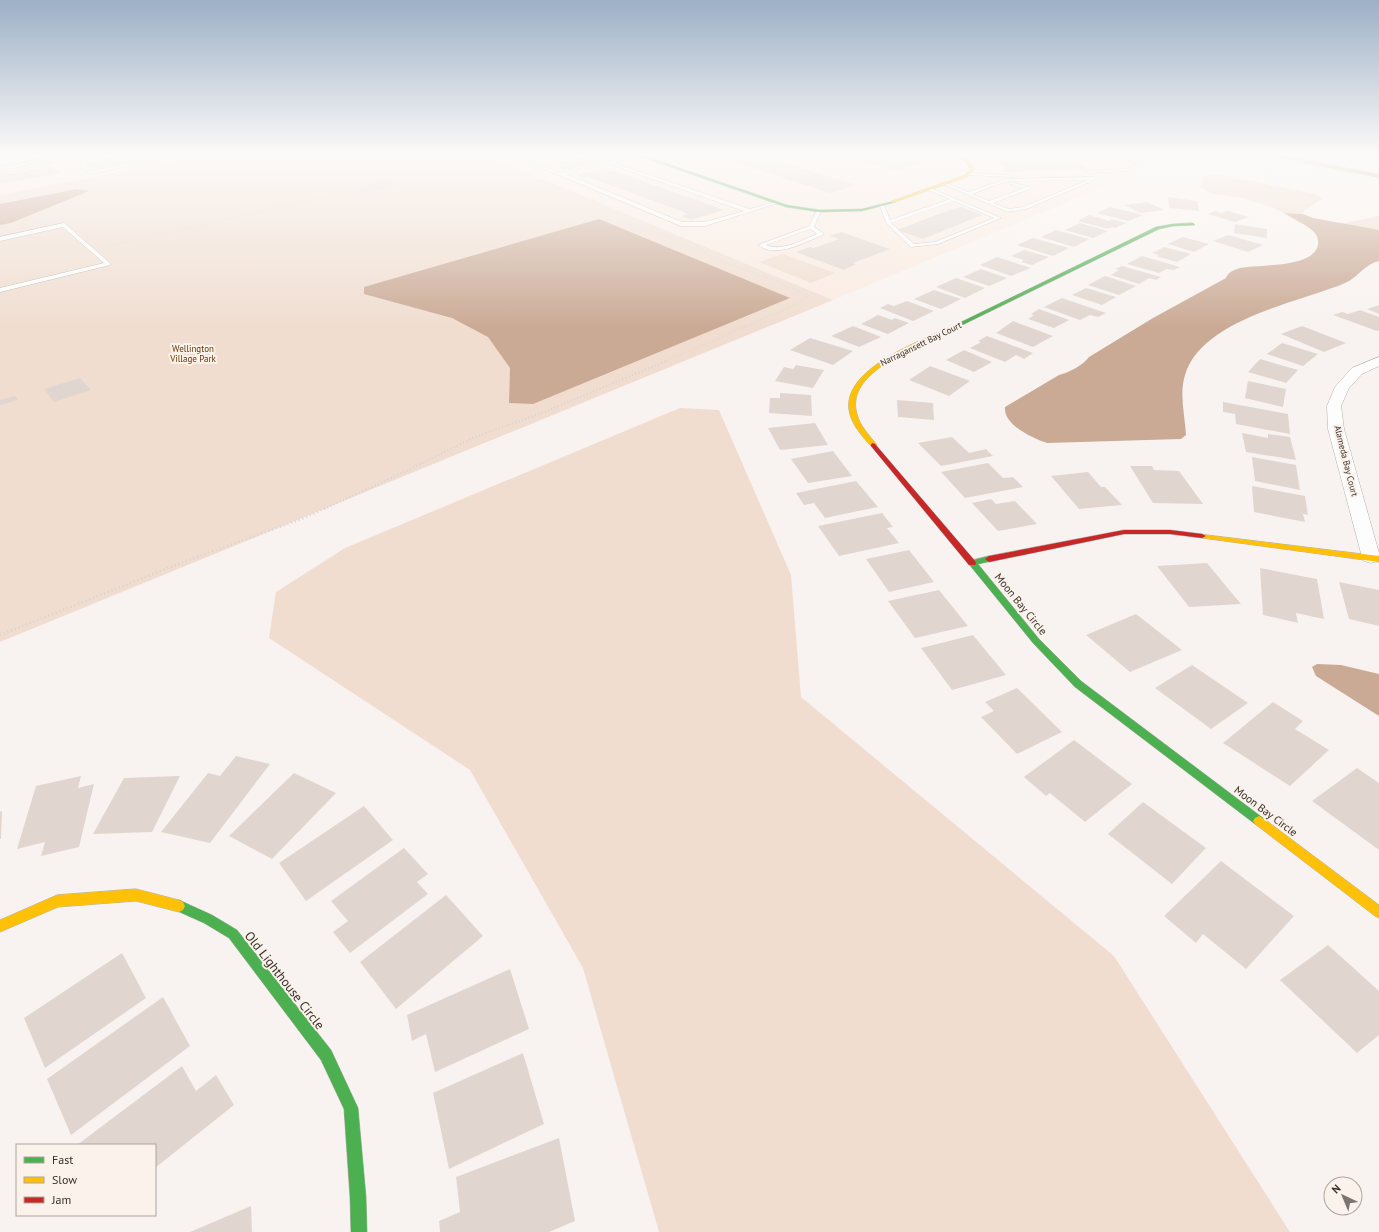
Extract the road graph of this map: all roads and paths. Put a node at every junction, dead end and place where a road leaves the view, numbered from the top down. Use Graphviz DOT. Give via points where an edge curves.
graph roads {
  1 [pos="258,212"];
  2 [pos="619,212"];
  3 [pos="653,212"];
  4 [pos="745,212"];
  5 [pos="818,212"];
  6 [pos="884,212"];
  7 [pos="916,212"];
  8 [pos="986,212"];
  9 [pos="888,222"];
  10 [pos="1193,224"];
  11 [pos="811,227"];
  12 [pos="0,239"];
  13 [pos="91,250"];
  14 [pos="0,290"];
  15 [pos="1379,361"];
  16 [pos="1375,558"];
  17 [pos="972,563"];
  18 [pos="0,635"];
  19 [pos="1379,912"];
  20 [pos="0,926"];
  21 [pos="359,1232"];
  1 -- 13 [label="path"];
  2 -- 18 [label="path" via="616,217 626,225 667,235 724,262 790,286 809,296 784,310 611,385 473,438 304,518 186,561"];
  3 -- 4 [label="lane" via="681,224 705,224"];
  5 -- 11 [label="lane"];
  6 -- 9 [label="lane"];
  7 -- 9 [label="lane"];
  8 -- 9 [label="lane" via="998,218 936,243 913,246"];
  10 -- 17 [label="street, Narragansett Bay Court" via="1173,225 1151,232 879,364 865,374 856,386 851,408 854,420 862,433"];
  11 -- 11 [label="lane" via="790,234 761,245 779,249 821,234"];
  12 -- 13 [label="lane" via="64,225"];
  13 -- 14 [label="lane" via="108,264"];
  15 -- 16 [label="street, Alameda Bay Court" via="1357,371 1342,387 1334,406 1336,429"];
  16 -- 17 [label="street, Moon Bay Circle" via="1170,532 1124,532"];
  17 -- 19 [label="street, Moon Bay Circle" via="1028,632 1078,684"];
  20 -- 21 [label="street, Old Lighthouse Circle" via="57,901 136,895 177,905 233,934 326,1055 351,1108"];
}
